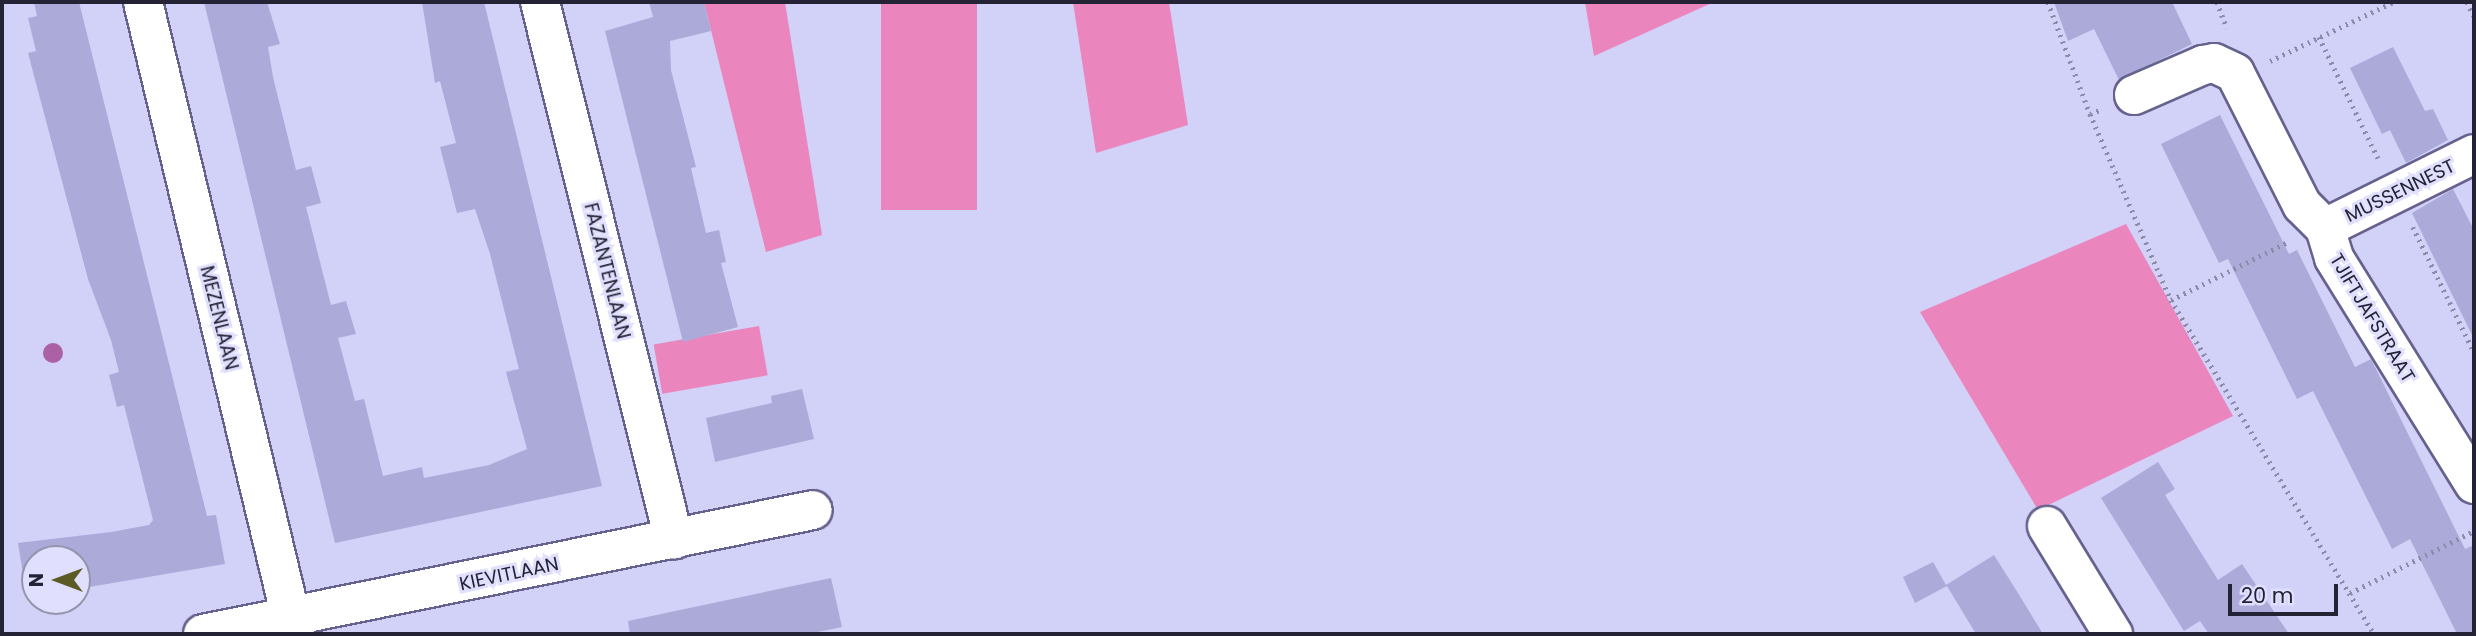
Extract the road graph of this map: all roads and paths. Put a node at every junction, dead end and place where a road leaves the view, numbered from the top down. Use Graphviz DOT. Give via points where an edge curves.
graph roads {
  1 [pos="144,2"];
  2 [pos="540,2"];
  3 [pos="2048,2"];
  4 [pos="2393,2"];
  5 [pos="2467,2"];
  6 [pos="2474,16"];
  7 [pos="2237,76"];
  8 [pos="2134,95"];
  9 [pos="2090,114"];
  10 [pos="2474,155"];
  11 [pos="2325,228"];
  12 [pos="2171,300"];
  13 [pos="2474,484"];
  14 [pos="813,510"];
  15 [pos="2047,526"];
  16 [pos="2474,531"];
  17 [pos="674,540"];
  18 [pos="2350,593"];
  19 [pos="293,626"];
  20 [pos="203,634"];
  21 [pos="2113,634"];
  22 [pos="2374,634"];
  1 -- 19 [label="street, MEZENLAAN"];
  2 -- 17 [label="street, FAZANTENLAAN"];
  3 -- 9 [label="path"];
  4 -- 7 [label="path"];
  5 -- 6 [label="path"];
  7 -- 8 [label="street" via="2225,66 2203,65"];
  7 -- 11 [label="street, TJIFTJAFSTRAAT" via="2302,205"];
  8 -- 9 [label="path"];
  9 -- 12 [label="path"];
  10 -- 11 [label="street, MUSSENNEST"];
  11 -- 12 [label="path"];
  11 -- 13 [label="street, TJIFTJAFSTRAAT" via="2334,258"];
  12 -- 18 [label="path"];
  14 -- 17 [label="street, KIEVITLAAN"];
  15 -- 21 [label="street"];
  16 -- 18 [label="path"];
  17 -- 19 [label="street, KIEVITLAAN"];
  18 -- 22 [label="path"];
  19 -- 20 [label="street, KIEVITLAAN"];
}
